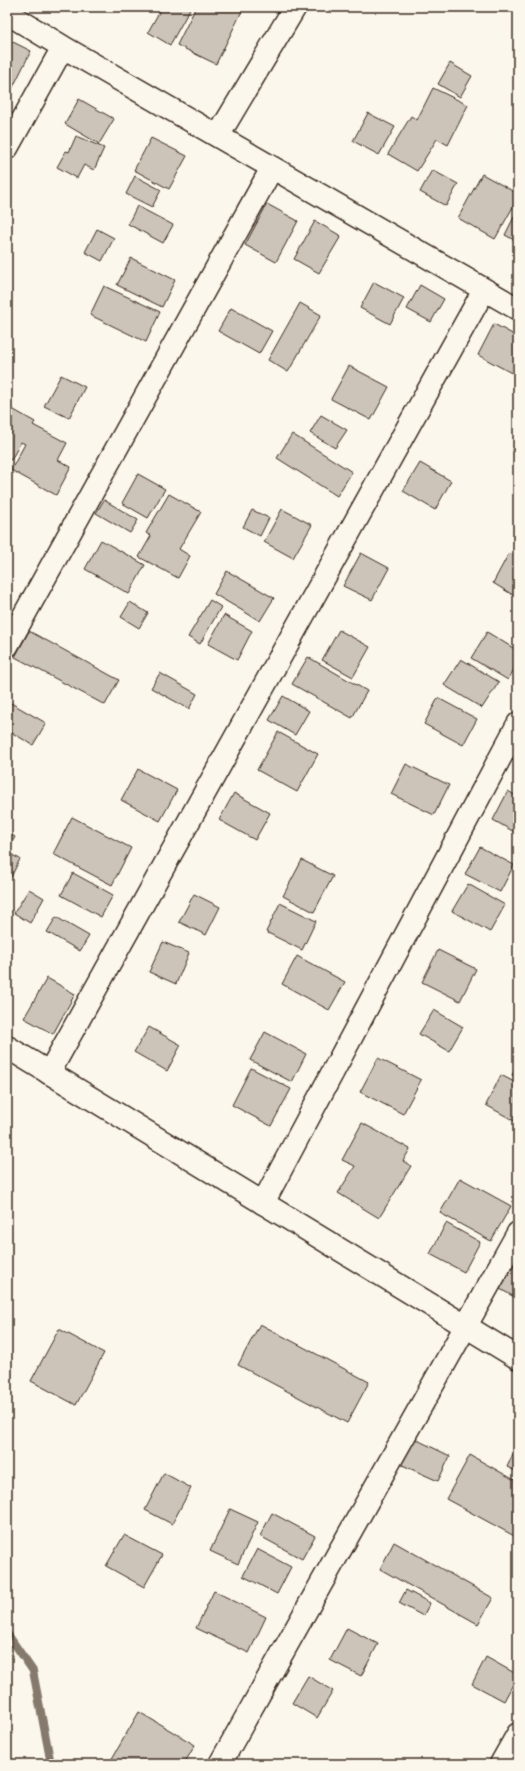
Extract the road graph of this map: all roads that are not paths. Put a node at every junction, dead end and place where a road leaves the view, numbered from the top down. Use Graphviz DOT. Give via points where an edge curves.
graph roads {
  1 [pos="295,7"];
  2 [pos="7,13"];
  3 [pos="63,47"];
  4 [pos="218,136"];
  5 [pos="7,148"];
  6 [pos="272,168"];
  7 [pos="484,290"];
  8 [pos="518,309"];
  9 [pos="7,646"];
  10 [pos="518,724"];
  11 [pos="7,1047"];
  12 [pos="49,1073"];
  13 [pos="263,1203"];
  14 [pos="518,1233"];
  15 [pos="467,1327"];
  16 [pos="518,1358"];
  17 [pos="518,1734"];
  18 [pos="220,1764"];
  19 [pos="501,1764"];
  1 -- 4 [label="street"];
  2 -- 3 [label="street"];
  3 -- 4 [label="street"];
  3 -- 5 [label="street"];
  4 -- 6 [label="street"];
  6 -- 7 [label="street"];
  6 -- 9 [label="street"];
  7 -- 8 [label="street"];
  7 -- 12 [label="street"];
  10 -- 13 [label="street"];
  11 -- 12 [label="street"];
  12 -- 13 [label="street"];
  13 -- 15 [label="street"];
  14 -- 15 [label="street"];
  15 -- 16 [label="street"];
  15 -- 18 [label="street"];
  17 -- 19 [label="street"];
}
